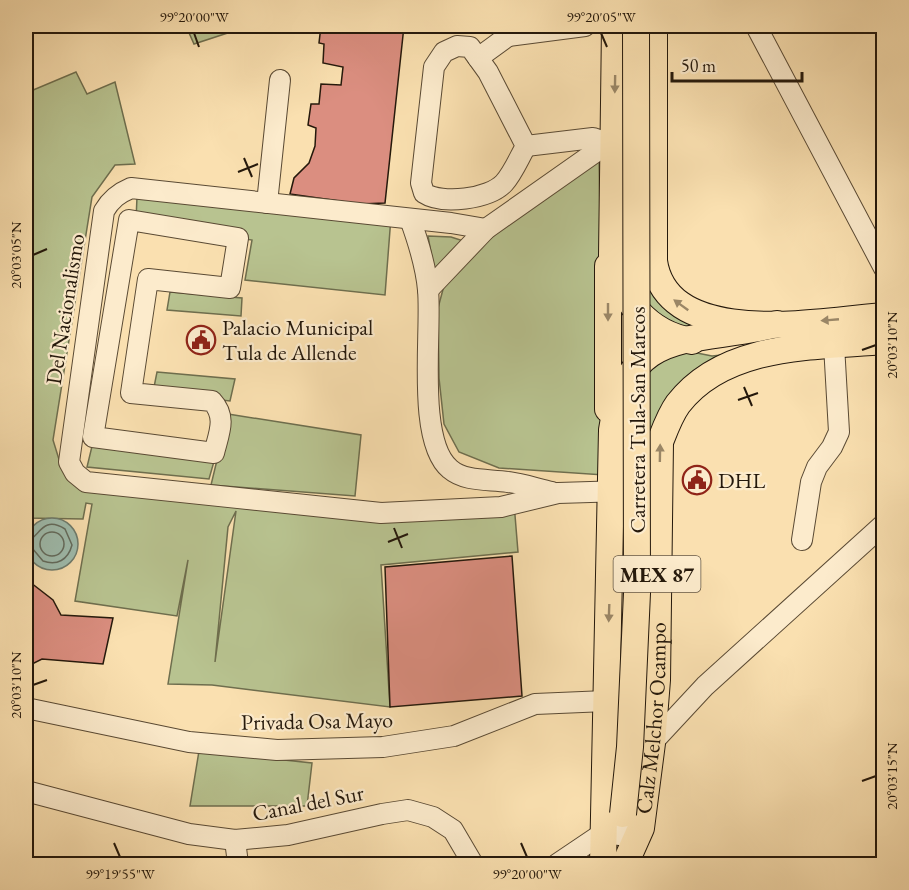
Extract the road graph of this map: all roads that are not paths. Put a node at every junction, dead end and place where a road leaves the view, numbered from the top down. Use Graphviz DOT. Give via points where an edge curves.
graph roads {
  1 [pos="585,26"];
  2 [pos="615,26"];
  3 [pos="636,26"];
  4 [pos="654,26"];
  5 [pos="756,26"];
  6 [pos="506,31"];
  7 [pos="478,58"];
  8 [pos="280,80"];
  9 [pos="611,141"];
  10 [pos="526,146"];
  11 [pos="267,203"];
  12 [pos="410,219"];
  13 [pos="614,222"];
  14 [pos="486,229"];
  15 [pos="653,230"];
  16 [pos="612,255"];
  17 [pos="884,268"];
  18 [pos="428,290"];
  19 [pos="884,316"];
  20 [pos="777,324"];
  21 [pos="86,337"];
  22 [pos="110,340"];
  23 [pos="684,340"];
  24 [pos="884,341"];
  25 [pos="139,343"];
  26 [pos="834,345"];
  27 [pos="782,350"];
  28 [pos="612,430"];
  29 [pos="613,491"];
  30 [pos="558,493"];
  31 [pos="658,514"];
  32 [pos="884,524"];
  33 [pos="802,540"];
  34 [pos="606,701"];
  35 [pos="26,708"];
  36 [pos="652,743"];
  37 [pos="26,792"];
  38 [pos="622,828"];
  39 [pos="235,840"];
  40 [pos="238,864"];
  41 [pos="473,864"];
  42 [pos="557,864"];
  43 [pos="603,864"];
  44 [pos="614,864"];
  45 [pos="625,864"];
  1 -- 6 [label="street"];
  2 -- 9 [label="main road, one-way"];
  3 -- 38 [label="main road, Carretera Tula-San Marcos, bridge" via="637,593"];
  4 -- 15 [label="main road"];
  5 -- 17 [label="street"];
  6 -- 7 [label="street"];
  7 -- 10 [label="street"];
  7 -- 10 [label="street" via="470,47 457,46 444,52 434,67 423,193 431,198 468,199 492,191 504,183"];
  8 -- 11 [label="street"];
  9 -- 10 [label="street" via="593,138"];
  9 -- 13 [label="main road"];
  9 -- 14 [label="street"];
  11 -- 12 [label="street, Del Nacionalismo"];
  11 -- 21 [label="street, Del Nacionalismo" via="131,188 121,192 104,211"];
  12 -- 14 [label="street, Del Nacionalismo"];
  12 -- 18 [label="street"];
  13 -- 15 [label="main road" via="621,235 632,242"];
  13 -- 16 [label="main road"];
  14 -- 18 [label="street"];
  20 -- 15 [label="main road, one-way" via="712,320 681,306 667,294 656,272"];
  16 -- 23 [label="main road" via="620,287 640,315 651,325"];
  16 -- 28 [label="main road, one-way" via="608,263 608,418"];
  18 -- 30 [label="street" via="429,395 431,427 438,451 450,469 473,479"];
  19 -- 20 [label="main road, one-way"];
  20 -- 23 [label="main road, MEX 87"];
  21 -- 22 [label="street"];
  21 -- 30 [label="street, Del Nacionalismo" via="69,462 86,482 381,513 501,507"];
  22 -- 25 [label="street"];
  22 -- 25 [label="street" via="93,437 214,453 222,422 221,411 213,401 131,393"];
  22 -- 25 [label="street" via="129,220 238,238 230,288 148,279"];
  23 -- 27 [label="main road"];
  23 -- 28 [label="main road, MEX 87" via="639,361 621,390"];
  24 -- 26 [label="main road"];
  26 -- 27 [label="main road"];
  26 -- 33 [label="street" via="839,432 811,482"];
  31 -- 27 [label="main road, Calz Melchor Ocampo / MEX 87, one-way" via="660,442 678,405 720,369"];
  28 -- 29 [label="main road, MEX 87"];
  29 -- 30 [label="street"];
  29 -- 31 [label="street" via="644,492"];
  29 -- 34 [label="main road, MEX 87, one-way"];
  31 -- 36 [label="main road, Calz Melchor Ocampo / MEX 87" via="657,680"];
  32 -- 36 [label="street" via="705,687"];
  34 -- 35 [label="street, Privada Osa Mayo" via="535,704 454,736 383,747 277,750 189,742"];
  34 -- 38 [label="main road, MEX 87"];
  36 -- 38 [label="main road, Calz Melchor Ocampo / MEX 87"];
  37 -- 39 [label="street, Canal del Sur" via="189,834"];
  38 -- 42 [label="street"];
  38 -- 43 [label="main road, MEX 87"];
  38 -- 44 [label="main road"];
  38 -- 45 [label="main road, Calz Melchor Ocampo / MEX 87"];
  39 -- 40 [label="street"];
  39 -- 41 [label="street, Canal del Sur" via="288,835 408,810 434,817 453,830"];
}
